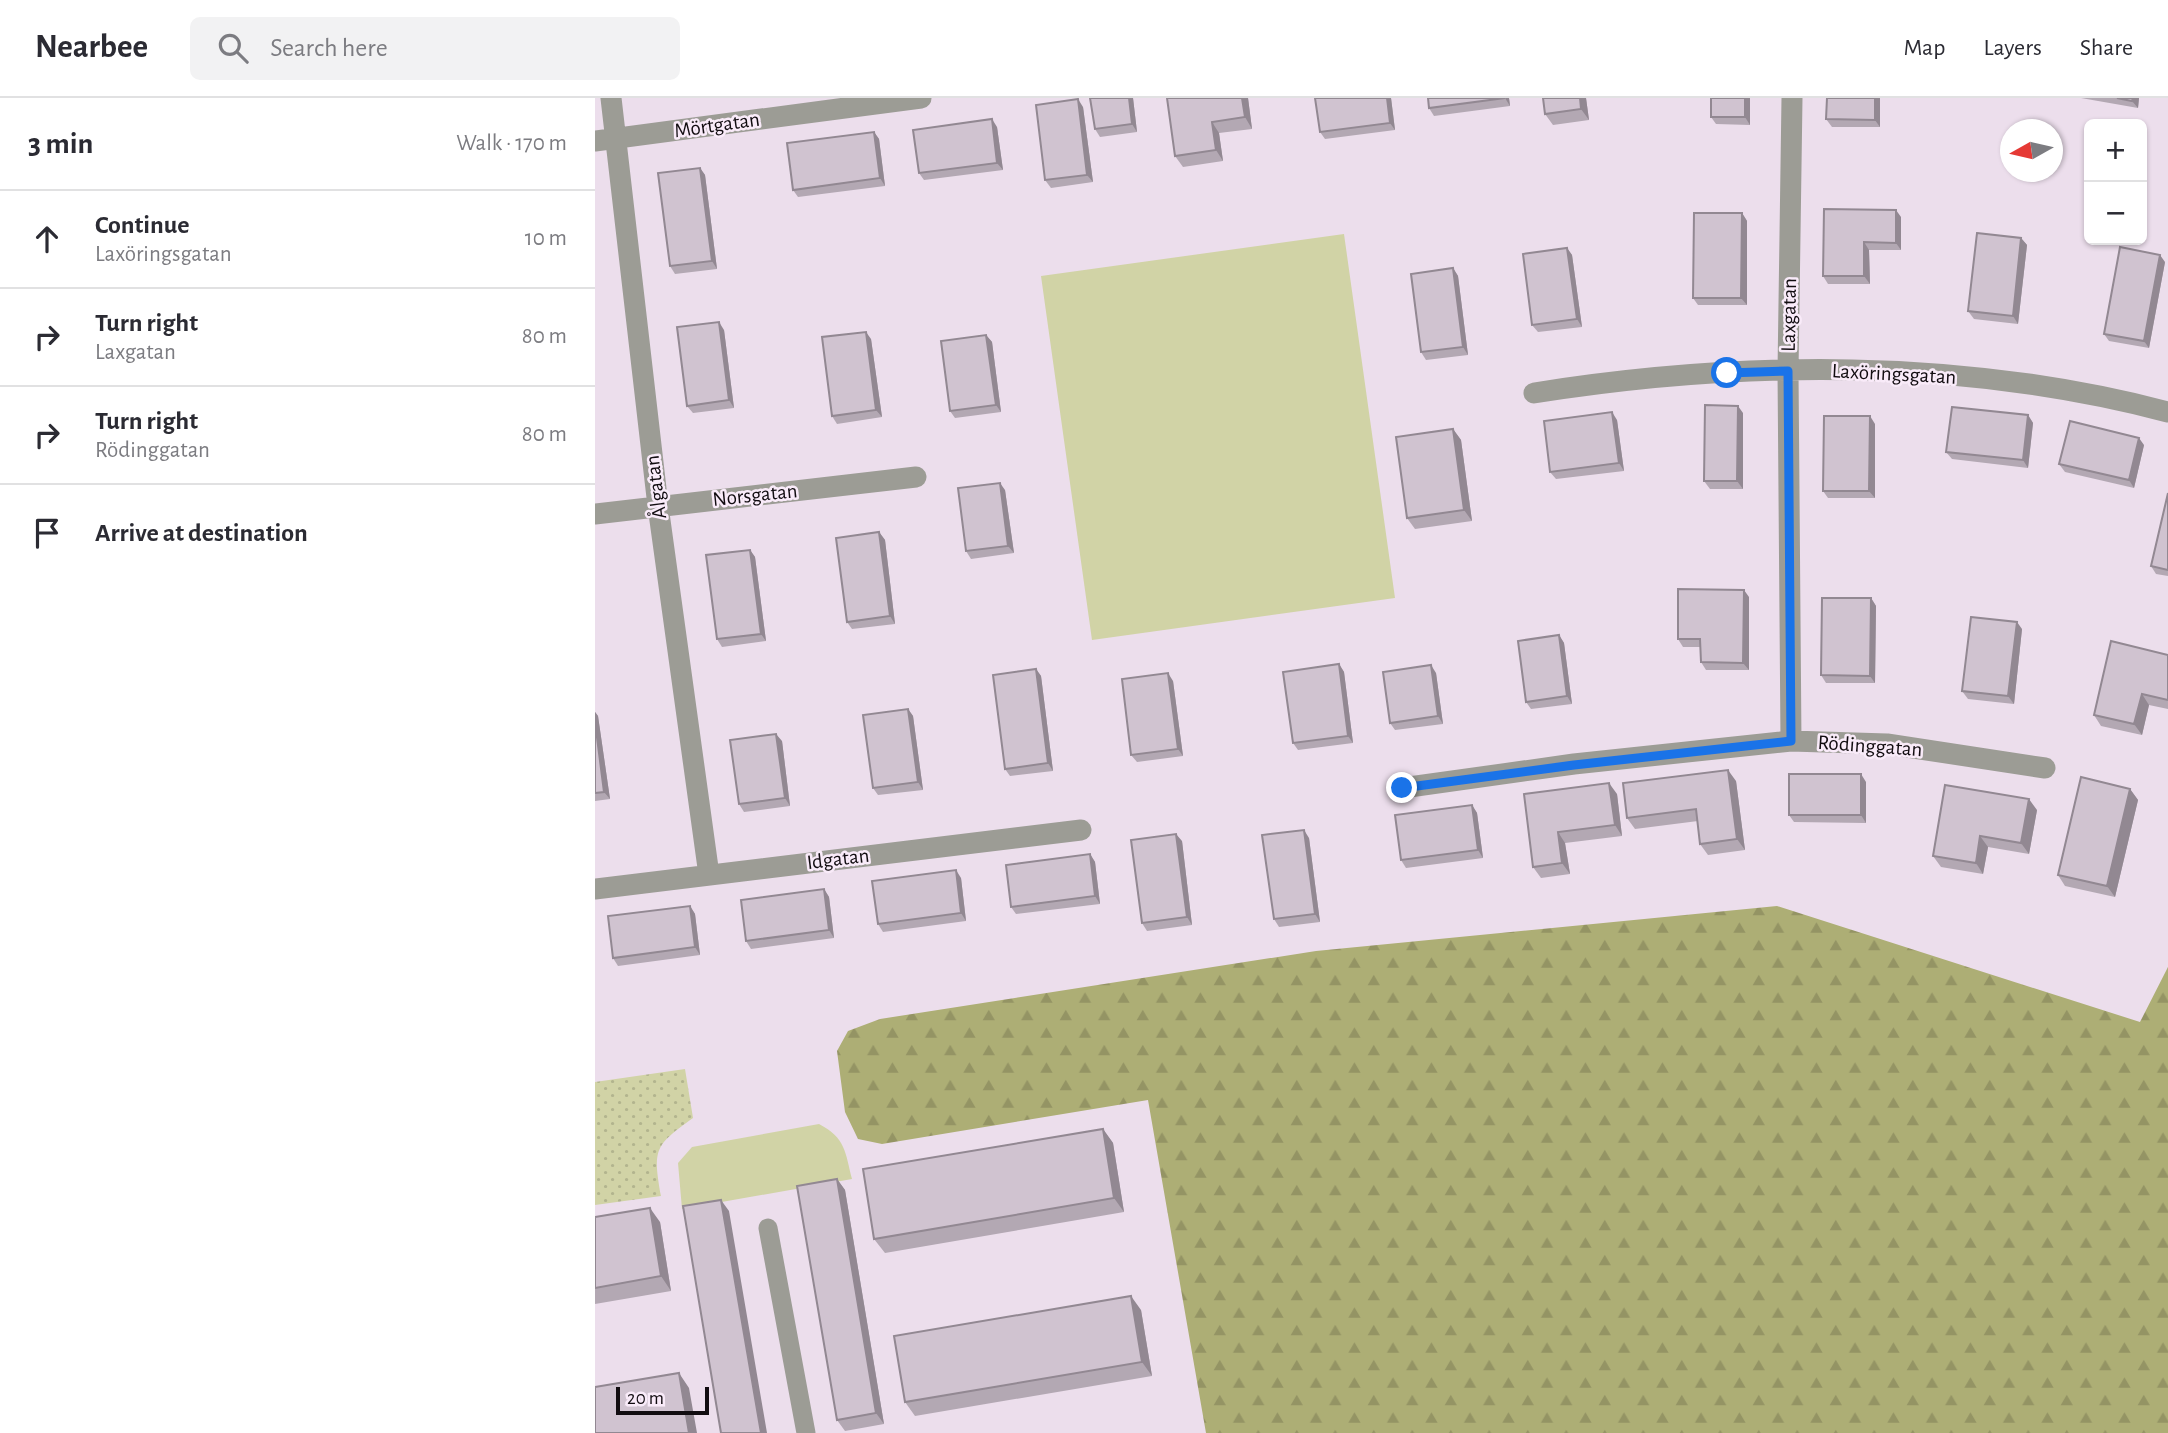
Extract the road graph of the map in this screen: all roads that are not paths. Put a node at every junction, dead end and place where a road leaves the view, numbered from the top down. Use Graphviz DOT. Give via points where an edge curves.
graph roads {
  1 [pos="611,98"];
  2 [pos="922,98"];
  3 [pos="1791,98"];
  4 [pos="617,139"];
  5 [pos="595,141"];
  6 [pos="1788,371"];
  7 [pos="1534,393"];
  8 [pos="2168,412"];
  9 [pos="916,477"];
  10 [pos="658,506"];
  11 [pos="595,514"];
  12 [pos="1791,741"];
  13 [pos="2045,768"];
  14 [pos="1402,788"];
  15 [pos="1081,830"];
  16 [pos="709,875"];
  17 [pos="595,889"];
  18 [pos="768,1228"];
  19 [pos="806,1433"];
  1 -- 4 [label="street, Ålgatan"];
  2 -- 4 [label="street, Mörtgatan"];
  3 -- 6 [label="street, Laxgatan"];
  4 -- 5 [label="street, Mörtgatan"];
  4 -- 10 [label="street, Ålgatan"];
  6 -- 7 [label="street, Laxöringsgatan" via="1618,380"];
  6 -- 8 [label="street, Laxöringsgatan" via="1839,369 1969,378"];
  6 -- 12 [label="street, Laxgatan"];
  9 -- 10 [label="street, Norsgatan"];
  10 -- 11 [label="street, Norsgatan"];
  10 -- 16 [label="street, Ålgatan"];
  12 -- 13 [label="street, Rödinggatan" via="1887,744"];
  12 -- 14 [label="street, Rödinggatan"];
  15 -- 16 [label="street, Idgatan"];
  16 -- 17 [label="street, Idgatan"];
  18 -- 19 [label="lane"];
}
